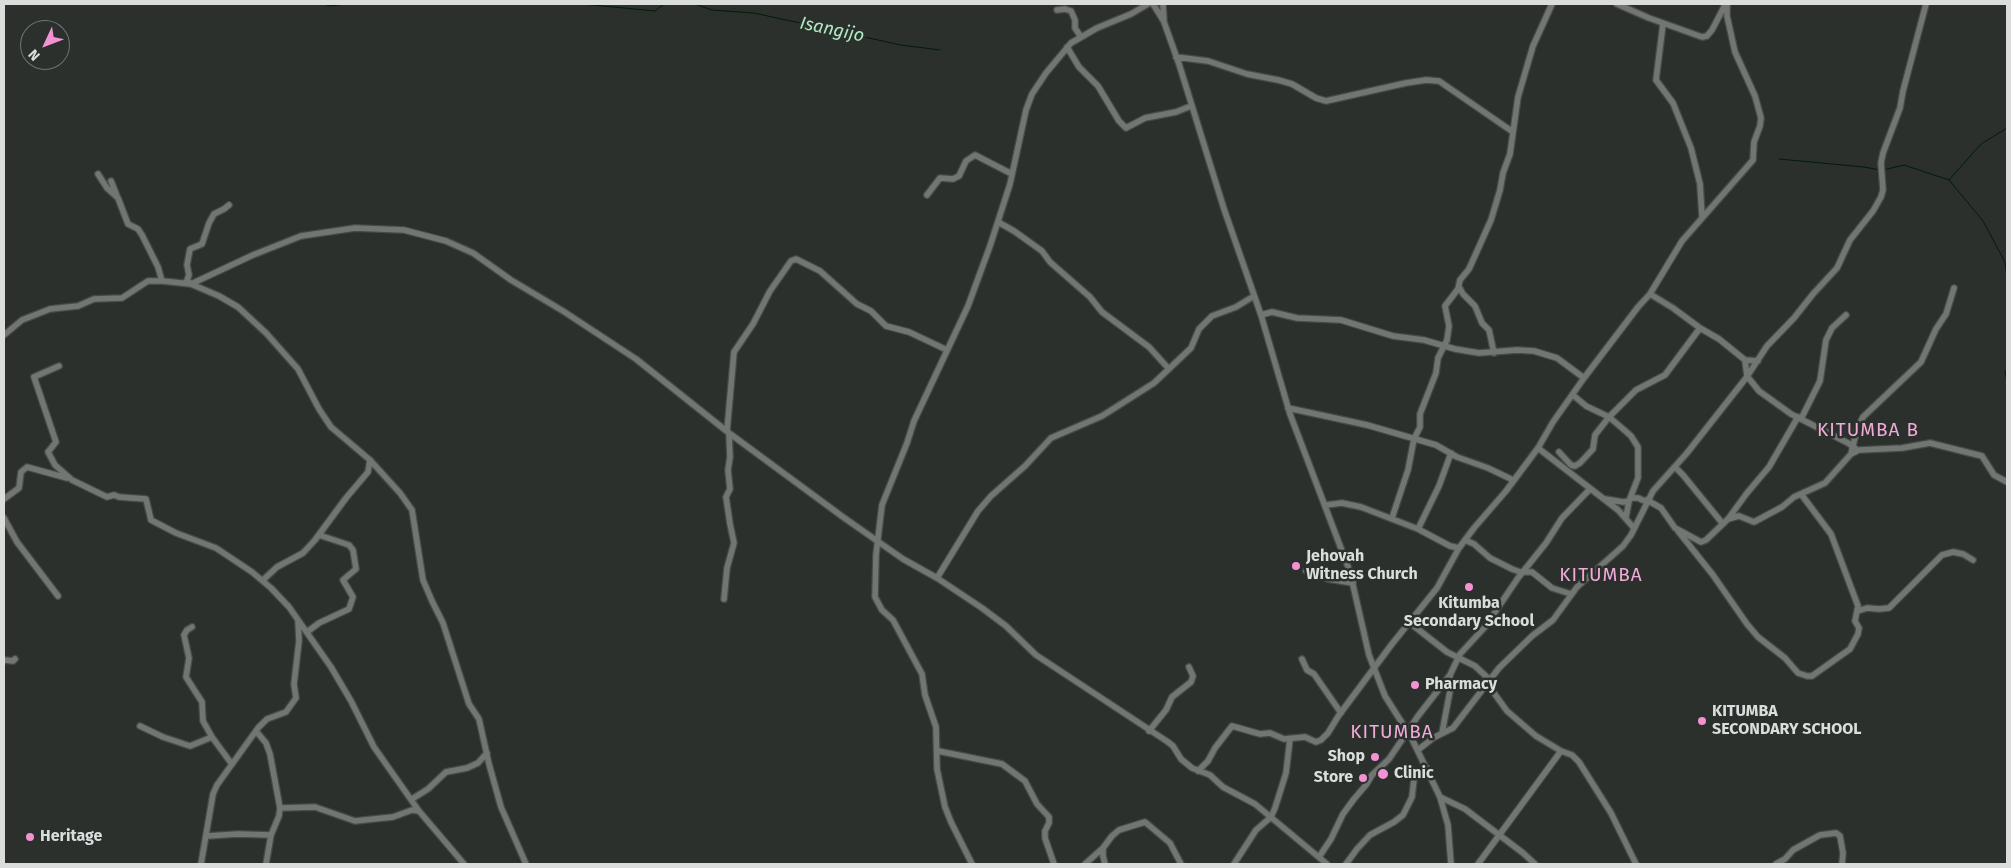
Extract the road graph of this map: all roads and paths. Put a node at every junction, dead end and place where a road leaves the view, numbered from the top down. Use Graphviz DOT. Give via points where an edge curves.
graph roads {
  1 [pos="1148,4"];
  2 [pos="1153,4"];
  3 [pos="1163,4"];
  4 [pos="1552,4"];
  5 [pos="1617,4"];
  6 [pos="1726,4"];
  7 [pos="1926,4"];
  8 [pos="1057,10"];
  9 [pos="1164,22"];
  10 [pos="1662,24"];
  11 [pos="1081,37"];
  12 [pos="1067,47"];
  13 [pos="1176,57"];
  14 [pos="1191,106"];
  15 [pos="1513,132"];
  16 [pos="98,174"];
  17 [pos="1012,174"];
  18 [pos="111,181"];
  19 [pos="927,195"];
  20 [pos="118,198"];
  21 [pos="228,205"];
  22 [pos="1702,216"];
  23 [pos="998,222"];
  24 [pos="162,281"];
  25 [pos="191,284"];
  26 [pos="1459,287"];
  27 [pos="1954,288"];
  28 [pos="1650,294"];
  29 [pos="1254,296"];
  30 [pos="1261,315"];
  31 [pos="1846,315"];
  32 [pos="1700,328"];
  33 [pos="4,335"];
  34 [pos="1445,346"];
  35 [pos="947,350"];
  36 [pos="1494,353"];
  37 [pos="1745,360"];
  38 [pos="1758,361"];
  39 [pos="59,366"];
  40 [pos="1168,369"];
  41 [pos="1747,376"];
  42 [pos="1584,378"];
  43 [pos="1573,395"];
  44 [pos="1288,408"];
  45 [pos="1609,417"];
  46 [pos="1800,418"];
  47 [pos="728,432"];
  48 [pos="1414,439"];
  49 [pos="1538,448"];
  50 [pos="1856,448"];
  51 [pos="1559,452"];
  52 [pos="1451,453"];
  53 [pos="370,460"];
  54 [pos="1675,467"];
  55 [pos="72,480"];
  56 [pos="1513,480"];
  57 [pos="2007,482"];
  58 [pos="1590,489"];
  59 [pos="1801,494"];
  60 [pos="1602,498"];
  61 [pos="4,499"];
  62 [pos="1630,499"];
  63 [pos="1647,501"];
  64 [pos="1326,505"];
  65 [pos="1626,517"];
  66 [pos="4,518"];
  67 [pos="1392,518"];
  68 [pos="1728,519"];
  69 [pos="1723,524"];
  70 [pos="1634,528"];
  71 [pos="1675,528"];
  72 [pos="1418,529"];
  73 [pos="319,535"];
  74 [pos="1465,540"];
  75 [pos="877,542"];
  76 [pos="1459,548"];
  77 [pos="1973,560"];
  78 [pos="1306,570"];
  79 [pos="1524,572"];
  80 [pos="938,578"];
  81 [pos="263,580"];
  82 [pos="1353,583"];
  83 [pos="1572,594"];
  84 [pos="58,596"];
  85 [pos="724,599"];
  86 [pos="1858,611"];
  87 [pos="298,619"];
  88 [pos="1410,626"];
  89 [pos="192,627"];
  90 [pos="307,632"];
  91 [pos="1457,658"];
  92 [pos="15,659"];
  93 [pos="1302,659"];
  94 [pos="4,660"];
  95 [pos="1189,666"];
  96 [pos="1375,669"];
  97 [pos="1450,675"];
  98 [pos="1487,680"];
  99 [pos="1341,713"];
  100 [pos="140,726"];
  101 [pos="256,731"];
  102 [pos="1149,731"];
  103 [pos="1408,732"];
  104 [pos="1442,734"];
  105 [pos="212,737"];
  106 [pos="1290,739"];
  107 [pos="1418,750"];
  108 [pos="1561,751"];
  109 [pos="938,752"];
  110 [pos="487,753"];
  111 [pos="232,763"];
  112 [pos="1427,768"];
  113 [pos="1198,771"];
  114 [pos="1440,797"];
  115 [pos="412,800"];
  116 [pos="280,808"];
  117 [pos="419,811"];
  118 [pos="1271,817"];
  119 [pos="271,835"];
  120 [pos="1500,835"];
  121 [pos="207,836"];
  122 [pos="1103,848"];
  123 [pos="1319,856"];
  124 [pos="201,864"];
  125 [pos="266,864"];
  126 [pos="464,864"];
  127 [pos="526,864"];
  128 [pos="972,864"];
  129 [pos="1054,864"];
  130 [pos="1086,864"];
  131 [pos="1105,864"];
  132 [pos="1181,864"];
  133 [pos="1234,864"];
  134 [pos="1328,864"];
  135 [pos="1346,864"];
  136 [pos="1452,864"];
  137 [pos="1478,864"];
  138 [pos="1536,864"];
  139 [pos="1636,864"];
  140 [pos="1776,864"];
  141 [pos="1842,864"];
  1 -- 11 [label="street"];
  2 -- 9 [label="street"];
  3 -- 9 [label="street"];
  4 -- 15 [label="street" via="1533,46 1516,106"];
  5 -- 10 [label="street"];
  6 -- 10 [label="street" via="1712,30 1704,37"];
  6 -- 22 [label="street" via="1734,52 1755,96 1761,122 1754,142 1753,160"];
  7 -- 38 [label="street" via="1900,108 1883,153 1881,197 1850,240 1837,268"];
  8 -- 11 [label="street" via="1071,11"];
  9 -- 13 [label="street"];
  10 -- 22 [label="street" via="1656,80 1673,103 1691,148 1700,184"];
  11 -- 12 [label="street"];
  12 -- 14 [label="street" via="1126,128 1145,118"];
  12 -- 17 [label="street" via="1032,94"];
  13 -- 14 [label="street"];
  13 -- 15 [label="street" via="1208,61 1292,84 1326,101 1406,83 1439,82"];
  14 -- 29 [label="street"];
  15 -- 26 [label="street" via="1491,220"];
  16 -- 20 [label="street"];
  17 -- 19 [label="street" via="975,155 966,161 959,176 940,178"];
  17 -- 23 [label="street"];
  18 -- 20 [label="street"];
  20 -- 24 [label="street" via="128,224 142,235"];
  21 -- 25 [label="street" via="214,214 208,223 202,244 190,249 186,280"];
  22 -- 28 [label="street" via="1674,252"];
  23 -- 35 [label="street" via="968,306"];
  23 -- 40 [label="street" via="1042,252 1102,312 1149,347"];
  24 -- 25 [label="street"];
  24 -- 33 [label="street" via="148,282 122,298 95,299 78,306 50,309 20,322"];
  25 -- 47 [label="street" via="301,236 355,228 404,230 446,241 473,253 636,359"];
  25 -- 53 [label="street" via="238,307 266,333 298,369 331,427"];
  26 -- 34 [label="street" via="1445,306 1449,326"];
  26 -- 36 [label="street" via="1489,330"];
  27 -- 50 [label="street" via="1946,314 1921,362 1863,417 1856,429"];
  28 -- 32 [label="street"];
  28 -- 42 [label="street"];
  29 -- 30 [label="street"];
  29 -- 40 [label="street" via="1210,318 1199,329 1191,348"];
  30 -- 34 [label="street" via="1272,312 1297,318 1341,320 1393,336"];
  30 -- 44 [label="street"];
  31 -- 46 [label="street" via="1832,328 1826,340 1820,381"];
  32 -- 37 [label="street"];
  32 -- 45 [label="street" via="1665,375 1636,390"];
  34 -- 36 [label="street"];
  34 -- 48 [label="street" via="1420,412 1420,426"];
  35 -- 47 [label="street" via="909,332 886,326 820,272 796,259 770,291 734,352"];
  35 -- 75 [label="street" via="914,421 882,505"];
  36 -- 42 [label="street" via="1524,350 1553,356"];
  37 -- 38 [label="street"];
  37 -- 41 [label="street"];
  38 -- 41 [label="street"];
  39 -- 55 [label="street" via="34,378 56,442 48,449 49,455"];
  40 -- 80 [label="street" via="1154,383 1108,413 1062,431 1046,442 978,511"];
  41 -- 46 [label="street" via="1759,390"];
  41 -- 54 [label="street"];
  42 -- 43 [label="street"];
  43 -- 45 [label="street"];
  43 -- 49 [label="street"];
  44 -- 48 [label="street"];
  44 -- 64 [label="street"];
  45 -- 51 [label="street" via="1596,435 1593,448 1580,463 1571,465"];
  45 -- 62 [label="street" via="1627,432 1638,447 1639,475"];
  46 -- 50 [label="street"];
  46 -- 68 [label="street" via="1769,467"];
  47 -- 75 [label="street"];
  47 -- 85 [label="street" via="730,489 726,496 734,543"];
  48 -- 52 [label="street"];
  48 -- 67 [label="street" via="1408,470"];
  49 -- 56 [label="street"];
  49 -- 58 [label="street"];
  50 -- 57 [label="street" via="1902,448 1930,443 1982,456 1994,475"];
  50 -- 59 [label="street" via="1825,483"];
  52 -- 56 [label="street"];
  52 -- 72 [label="street"];
  53 -- 73 [label="street" via="368,472"];
  53 -- 110 [label="street" via="412,510 423,580 443,623 469,704 479,718"];
  54 -- 63 [label="street"];
  54 -- 69 [label="street"];
  55 -- 61 [label="street" via="27,467 21,472 19,488"];
  55 -- 81 [label="street" via="107,497 146,499 152,520 216,548"];
  56 -- 74 [label="street"];
  58 -- 60 [label="street"];
  58 -- 79 [label="street" via="1562,518"];
  59 -- 68 [label="street" via="1754,522 1739,516"];
  59 -- 86 [label="street" via="1831,534"];
  60 -- 62 [label="street" via="1615,502"];
  60 -- 65 [label="street"];
  62 -- 63 [label="street"];
  62 -- 65 [label="street"];
  63 -- 70 [label="street"];
  63 -- 71 [label="street" via="1661,508"];
  64 -- 67 [label="street" via="1349,504"];
  64 -- 82 [label="street"];
  65 -- 70 [label="street"];
  66 -- 84 [label="street" via="17,542"];
  67 -- 72 [label="street"];
  68 -- 69 [label="street"];
  69 -- 71 [label="street" via="1701,542"];
  70 -- 83 [label="street" via="1618,550"];
  71 -- 86 [label="street" via="1753,630 1802,675 1812,676 1850,649 1858,634 1859,628 1854,621"];
  72 -- 76 [label="street"];
  73 -- 81 [label="street" via="303,553 277,567"];
  73 -- 90 [label="street" via="349,545 353,550 356,569 343,580 353,597 350,610 319,623"];
  74 -- 76 [label="street"];
  74 -- 79 [label="street" via="1490,558"];
  75 -- 80 [label="street"];
  75 -- 109 [label="street" via="875,596 882,610 893,620 920,668 936,727"];
  76 -- 88 [label="street" via="1440,584 1415,613"];
  77 -- 86 [label="street" via="1954,552 1942,555 1889,608"];
  78 -- 82 [label="street" via="1328,579"];
  79 -- 83 [label="street" via="1535,574 1552,588"];
  79 -- 91 [label="street" via="1485,627"];
  80 -- 102 [label="street" via="1006,626 1036,655"];
  81 -- 87 [label="street"];
  82 -- 96 [label="street" via="1367,648"];
  83 -- 98 [label="street" via="1558,615 1516,650"];
  87 -- 90 [label="street"];
  87 -- 101 [label="street" via="296,698 286,712 267,719"];
  88 -- 91 [label="street"];
  88 -- 96 [label="street"];
  89 -- 105 [label="street" via="184,635 189,658 186,677 202,702 203,721"];
  90 -- 115 [label="street" via="342,685 374,747"];
  91 -- 97 [label="street"];
  91 -- 98 [label="street" via="1475,666"];
  92 -- 94 [label="street"];
  93 -- 99 [label="street"];
  95 -- 102 [label="street" via="1193,676 1191,682 1172,697"];
  96 -- 99 [label="street"];
  96 -- 103 [label="street" via="1385,696"];
  97 -- 103 [label="street"];
  97 -- 104 [label="street"];
  98 -- 104 [label="street" via="1453,728"];
  98 -- 108 [label="street" via="1507,711 1536,736"];
  99 -- 106 [label="street" via="1320,742 1305,737"];
  100 -- 105 [label="street" via="190,746"];
  101 -- 111 [label="street"];
  101 -- 116 [label="street" via="270,754"];
  102 -- 113 [label="street" via="1171,744 1183,762"];
  103 -- 107 [label="street"];
  103 -- 123 [label="street" via="1343,814"];
  104 -- 107 [label="street"];
  105 -- 111 [label="street"];
  106 -- 113 [label="street" via="1232,726"];
  106 -- 118 [label="street" via="1286,773"];
  107 -- 112 [label="street"];
  108 -- 120 [label="street"];
  108 -- 139 [label="street" via="1574,757 1586,772"];
  109 -- 128 [label="street" via="936,762 945,806"];
  109 -- 129 [label="street" via="1002,764 1025,781 1037,804 1049,817 1045,838"];
  110 -- 115 [label="street" via="478,763 446,772"];
  110 -- 127 [label="street" via="501,808"];
  111 -- 121 [label="street" via="212,794"];
  112 -- 114 [label="street"];
  112 -- 135 [label="street" via="1415,776 1412,797 1403,815 1370,835"];
  113 -- 118 [label="street" via="1210,775 1223,787 1255,804"];
  114 -- 120 [label="street" via="1458,805"];
  114 -- 136 [label="street" via="1448,825"];
  115 -- 117 [label="street"];
  116 -- 117 [label="street" via="320,808 356,821"];
  116 -- 119 [label="street"];
  117 -- 126 [label="street"];
  118 -- 123 [label="street"];
  118 -- 133 [label="street" via="1256,830"];
  119 -- 121 [label="street"];
  119 -- 125 [label="street"];
  120 -- 137 [label="street"];
  120 -- 138 [label="street"];
  121 -- 124 [label="street"];
  122 -- 130 [label="street"];
  122 -- 131 [label="street"];
  122 -- 132 [label="street" via="1120,830 1145,822 1170,842"];
  123 -- 134 [label="street"];
  140 -- 141 [label="street" via="1820,835 1836,833 1840,836"];
}
